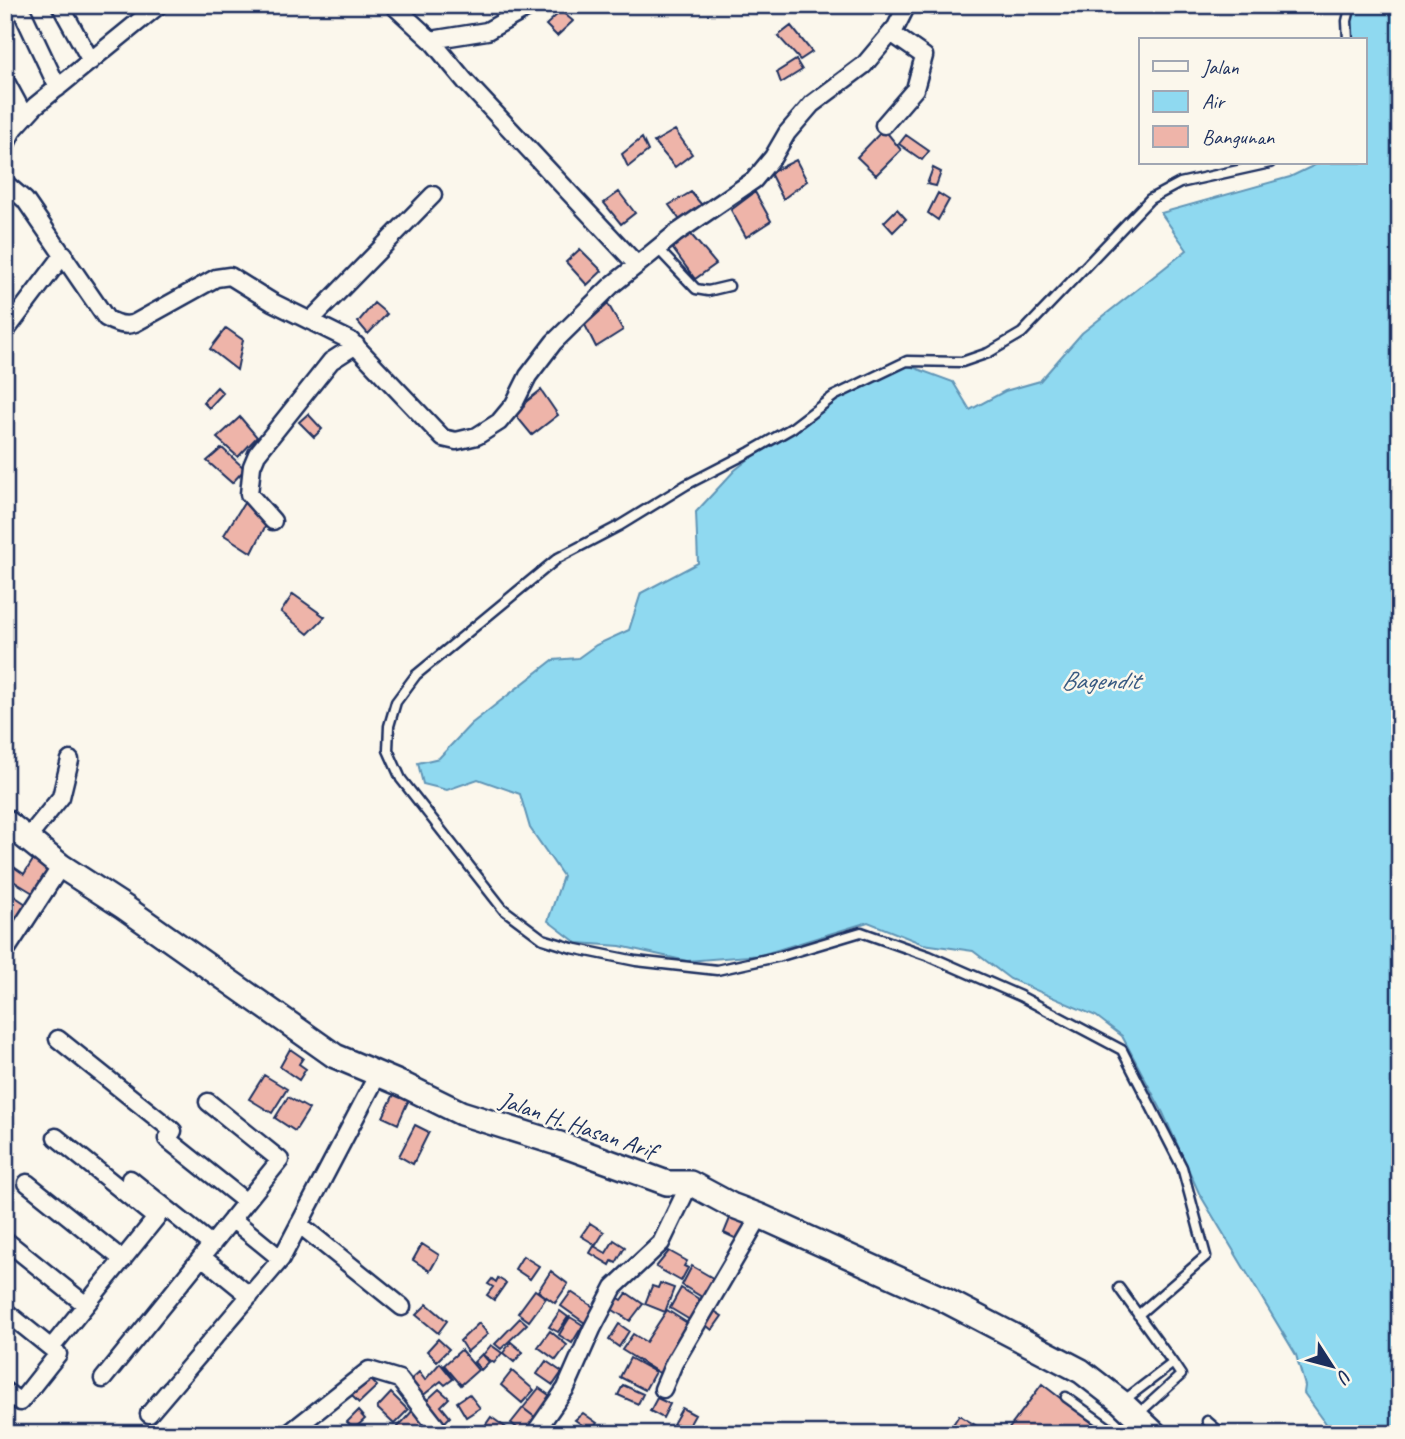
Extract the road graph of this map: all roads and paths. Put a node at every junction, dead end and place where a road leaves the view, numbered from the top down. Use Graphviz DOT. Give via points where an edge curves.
graph roads {
  1 [pos="19,5"];
  2 [pos="60,5"];
  3 [pos="159,5"];
  4 [pos="393,5"];
  5 [pos="533,5"];
  6 [pos="907,5"];
  7 [pos="1351,5"];
  8 [pos="891,33"];
  9 [pos="1348,38"];
  10 [pos="431,40"];
  11 [pos="90,61"];
  12 [pos="5,80"];
  13 [pos="58,88"];
  14 [pos="25,117"];
  15 [pos="884,125"];
  16 [pos="5,146"];
  17 [pos="1266,164"];
  18 [pos="5,183"];
  19 [pos="433,195"];
  20 [pos="658,249"];
  21 [pos="64,254"];
  22 [pos="637,265"];
  23 [pos="729,286"];
  24 [pos="310,321"];
  25 [pos="5,332"];
  26 [pos="356,345"];
  27 [pos="273,521"];
  28 [pos="70,760"];
  29 [pos="5,821"];
  30 [pos="27,839"];
  31 [pos="61,866"];
  32 [pos="5,952"];
  33 [pos="58,1039"];
  34 [pos="378,1074"];
  35 [pos="208,1101"];
  36 [pos="56,1137"];
  37 [pos="130,1179"];
  38 [pos="690,1182"];
  39 [pos="27,1183"];
  40 [pos="246,1202"];
  41 [pos="160,1213"];
  42 [pos="760,1216"];
  43 [pos="232,1219"];
  44 [pos="299,1224"];
  45 [pos="5,1240"];
  46 [pos="207,1251"];
  47 [pos="281,1259"];
  48 [pos="122,1260"];
  49 [pos="1119,1288"];
  50 [pos="250,1296"];
  51 [pos="86,1305"];
  52 [pos="402,1307"];
  53 [pos="5,1311"];
  54 [pos="1139,1315"];
  55 [pos="51,1348"];
  56 [pos="1172,1363"];
  57 [pos="103,1379"];
  58 [pos="663,1389"];
  59 [pos="5,1391"];
  60 [pos="1066,1397"];
  61 [pos="149,1414"];
  62 [pos="1138,1418"];
  63 [pos="1207,1421"];
  64 [pos="288,1434"];
  65 [pos="443,1434"];
  66 [pos="534,1434"];
  67 [pos="1222,1434"];
  1 -- 13 [label="street"];
  2 -- 11 [label="street"];
  3 -- 11 [label="street"];
  4 -- 10 [label="street"];
  5 -- 10 [label="street" via="487,31"];
  6 -- 8 [label="street"];
  7 -- 9 [label="lane"];
  8 -- 15 [label="street" via="924,56 915,89"];
  8 -- 20 [label="street" via="864,65 812,104 754,180"];
  10 -- 22 [label="street"];
  11 -- 13 [label="street"];
  12 -- 14 [label="street"];
  13 -- 14 [label="street"];
  14 -- 16 [label="street"];
  17 -- 54 [label="lane" via="1180,183 1150,199 1022,333 988,353 962,362 907,361 834,396 781,434 558,558 416,675 397,702 389,726 388,750 401,779 503,909 543,939 636,961 717,970 861,932 1020,996 1122,1050 1182,1167 1206,1256"];
  18 -- 21 [label="street" via="25,200"];
  19 -- 24 [label="street"];
  20 -- 22 [label="street"];
  20 -- 23 [label="lane" via="696,289"];
  21 -- 24 [label="street" via="106,318 114,323 135,323 216,278 230,276"];
  21 -- 25 [label="street"];
  22 -- 26 [label="street" via="554,342 507,414 477,436 456,441 443,438"];
  24 -- 26 [label="street"];
  26 -- 27 [label="street" via="331,361 257,454 249,494"];
  28 -- 30 [label="street" via="61,797"];
  29 -- 30 [label="main road, Jalan H. Hasan Arif"];
  30 -- 31 [label="main road, Jalan H. Hasan Arif"];
  31 -- 32 [label="street"];
  31 -- 34 [label="main road, Jalan H. Hasan Arif" via="335,1056"];
  33 -- 40 [label="street" via="173,1131 167,1139"];
  34 -- 38 [label="main road, Jalan H. Hasan Arif" via="461,1113 667,1183"];
  34 -- 44 [label="street"];
  35 -- 40 [label="street" via="280,1160"];
  36 -- 41 [label="street"];
  37 -- 41 [label="street"];
  38 -- 42 [label="main road, Jalan H. Hasan Arif"];
  38 -- 66 [label="street" via="661,1243 614,1287 566,1388"];
  39 -- 48 [label="street"];
  40 -- 43 [label="street"];
  41 -- 46 [label="street"];
  41 -- 48 [label="street"];
  42 -- 58 [label="street"];
  42 -- 62 [label="main road, Jalan H. Hasan Arif" via="1023,1339 1081,1371"];
  43 -- 46 [label="street"];
  43 -- 47 [label="street"];
  44 -- 47 [label="street"];
  44 -- 52 [label="street"];
  45 -- 51 [label="street"];
  46 -- 50 [label="street"];
  46 -- 57 [label="street"];
  47 -- 50 [label="street"];
  48 -- 51 [label="street"];
  49 -- 54 [label="lane"];
  50 -- 61 [label="street"];
  51 -- 55 [label="street"];
  53 -- 55 [label="street"];
  54 -- 56 [label="lane"];
  55 -- 59 [label="street" via="58,1354 20,1402"];
  56 -- 62 [label="lane"];
  56 -- 62 [label="lane" via="1181,1375"];
  60 -- 62 [label="lane" via="1121,1433"];
  63 -- 67 [label="lane"];
  64 -- 65 [label="street" via="369,1370 399,1379"];
}
